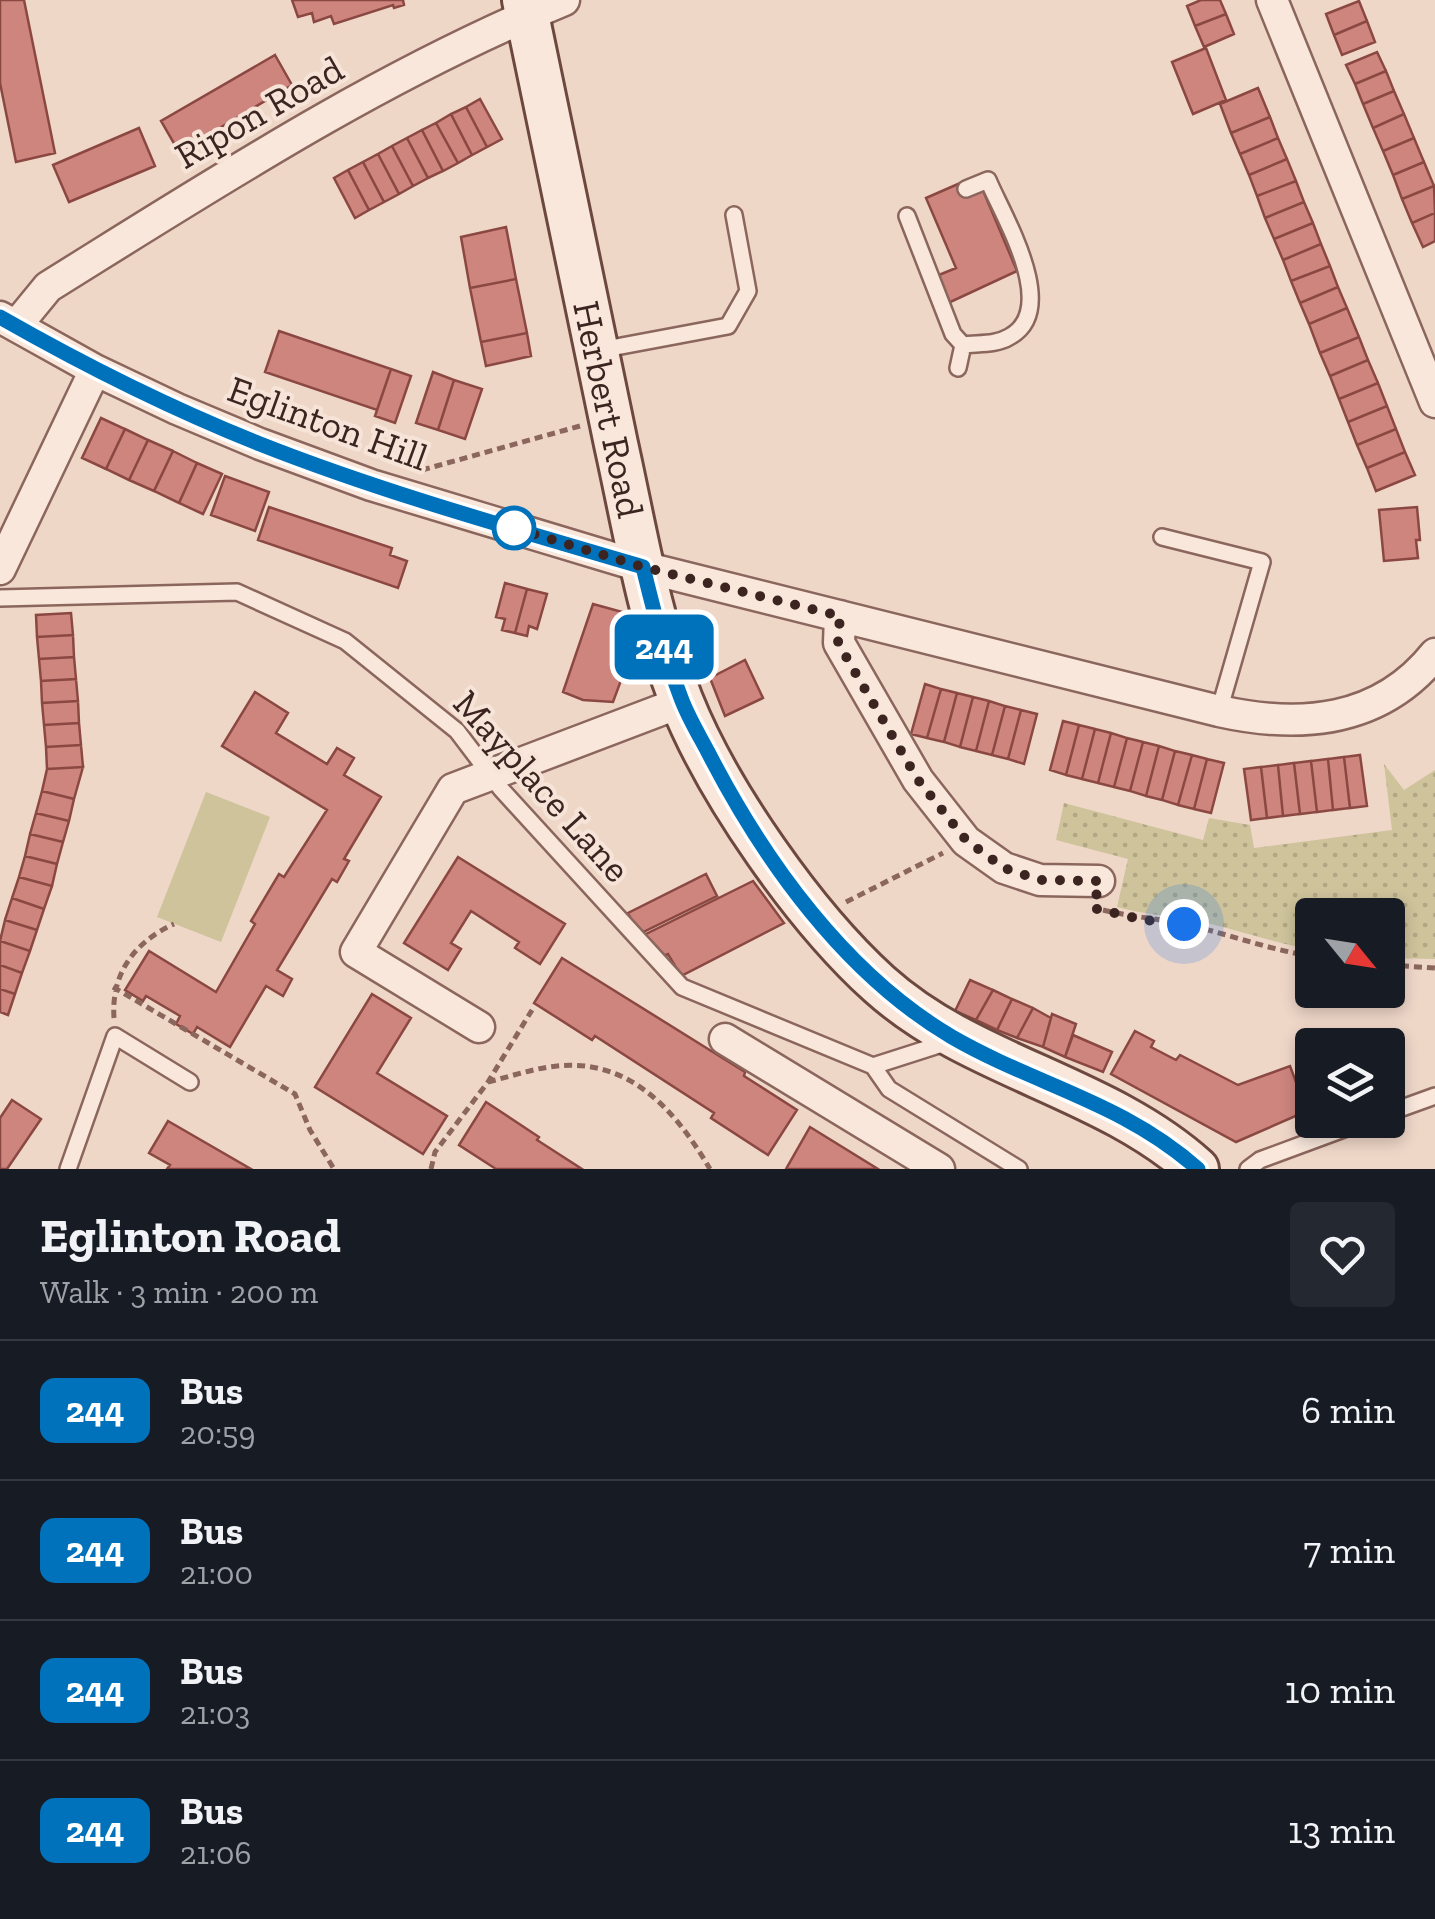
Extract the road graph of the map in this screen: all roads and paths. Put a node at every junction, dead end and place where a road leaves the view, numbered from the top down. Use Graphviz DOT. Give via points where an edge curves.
graph roads {
  1 [pos="1272,0"];
  2 [pos="520,9"];
  3 [pos="966,189"];
  4 [pos="734,215"];
  5 [pos="906,216"];
  6 [pos="8,322"];
  7 [pos="963,345"];
  8 [pos="596,351"];
  9 [pos="958,368"];
  10 [pos="95,370"];
  11 [pos="1435,402"];
  12 [pos="612,404"];
  13 [pos="371,485"];
  14 [pos="1162,538"];
  15 [pos="643,567"];
  16 [pos="0,568"];
  17 [pos="0,598"];
  18 [pos="840,616"];
  19 [pos="1435,654"];
  20 [pos="682,702"];
  21 [pos="1220,712"];
  22 [pos="489,774"];
  23 [pos="966,840"];
  24 [pos="1100,881"];
  25 [pos="816,918"];
  26 [pos="174,924"];
  27 [pos="1295,954"];
  28 [pos="1405,966"];
  29 [pos="1435,968"];
  30 [pos="114,987"];
  31 [pos="532,1010"];
  32 [pos="479,1027"];
  33 [pos="115,1036"];
  34 [pos="724,1038"];
  35 [pos="956,1039"];
  36 [pos="872,1066"];
  37 [pos="190,1082"];
  38 [pos="488,1082"];
  39 [pos="1435,1096"];
  40 [pos="1405,1107"];
  41 [pos="1319,1138"];
  42 [pos="68,1169"];
  43 [pos="334,1169"];
  44 [pos="431,1169"];
  45 [pos="710,1169"];
  46 [pos="939,1169"];
  47 [pos="1019,1169"];
  48 [pos="1198,1169"];
  49 [pos="1248,1169"];
  1 -- 11 [label="street"];
  2 -- 6 [label="street, Ripon Road" via="200,192 48,287"];
  2 -- 8 [label="street, Herbert Road"];
  3 -- 7 [label="lane" via="988,180 1032,290 1016,334"];
  4 -- 8 [label="lane" via="748,291 728,326"];
  5 -- 7 [label="lane" via="952,334"];
  6 -- 10 [label="street, Eglinton Hill"];
  7 -- 9 [label="lane"];
  8 -- 12 [label="street, Herbert Road"];
  10 -- 13 [label="street, Eglinton Hill"];
  10 -- 16 [label="street"];
  12 -- 13 [label="path"];
  12 -- 15 [label="street, Herbert Road"];
  13 -- 15 [label="street, Eglinton Hill"];
  14 -- 21 [label="lane" via="1262,562"];
  15 -- 18 [label="street, Eglinton Hill"];
  15 -- 20 [label="street, Herbert Road"];
  17 -- 22 [label="lane, Mayplace Lane" via="236,592 345,641 457,731"];
  18 -- 21 [label="street, Eglinton Hill"];
  18 -- 23 [label="street" via="838,643 918,780"];
  19 -- 21 [label="street, Eglinton Hill" via="1402,686 1338,717 1291,722"];
  20 -- 22 [label="street"];
  20 -- 25 [label="street, Herbert Road" via="723,781"];
  22 -- 32 [label="street" via="453,789 356,952"];
  22 -- 36 [label="lane, Mayplace Lane" via="682,987"];
  23 -- 24 [label="street" via="1004,868 1040,880"];
  23 -- 25 [label="path"];
  24 -- 27 [label="path" via="1093,908"];
  25 -- 35 [label="street, Herbert Road" via="878,983"];
  26 -- 30 [label="path" via="142,945"];
  28 -- 29 [label="path"];
  30 -- 33 [label="path"];
  30 -- 43 [label="path" via="295,1094"];
  31 -- 38 [label="path"];
  33 -- 37 [label="lane"];
  33 -- 42 [label="lane"];
  34 -- 46 [label="street"];
  35 -- 36 [label="lane"];
  35 -- 48 [label="street, Herbert Road" via="1151,1132"];
  36 -- 47 [label="lane" via="889,1089"];
  38 -- 44 [label="path" via="435,1152"];
  38 -- 45 [label="path" via="551,1066 598,1066 657,1098"];
  39 -- 40 [label="lane"];
  41 -- 49 [label="lane"];
}
